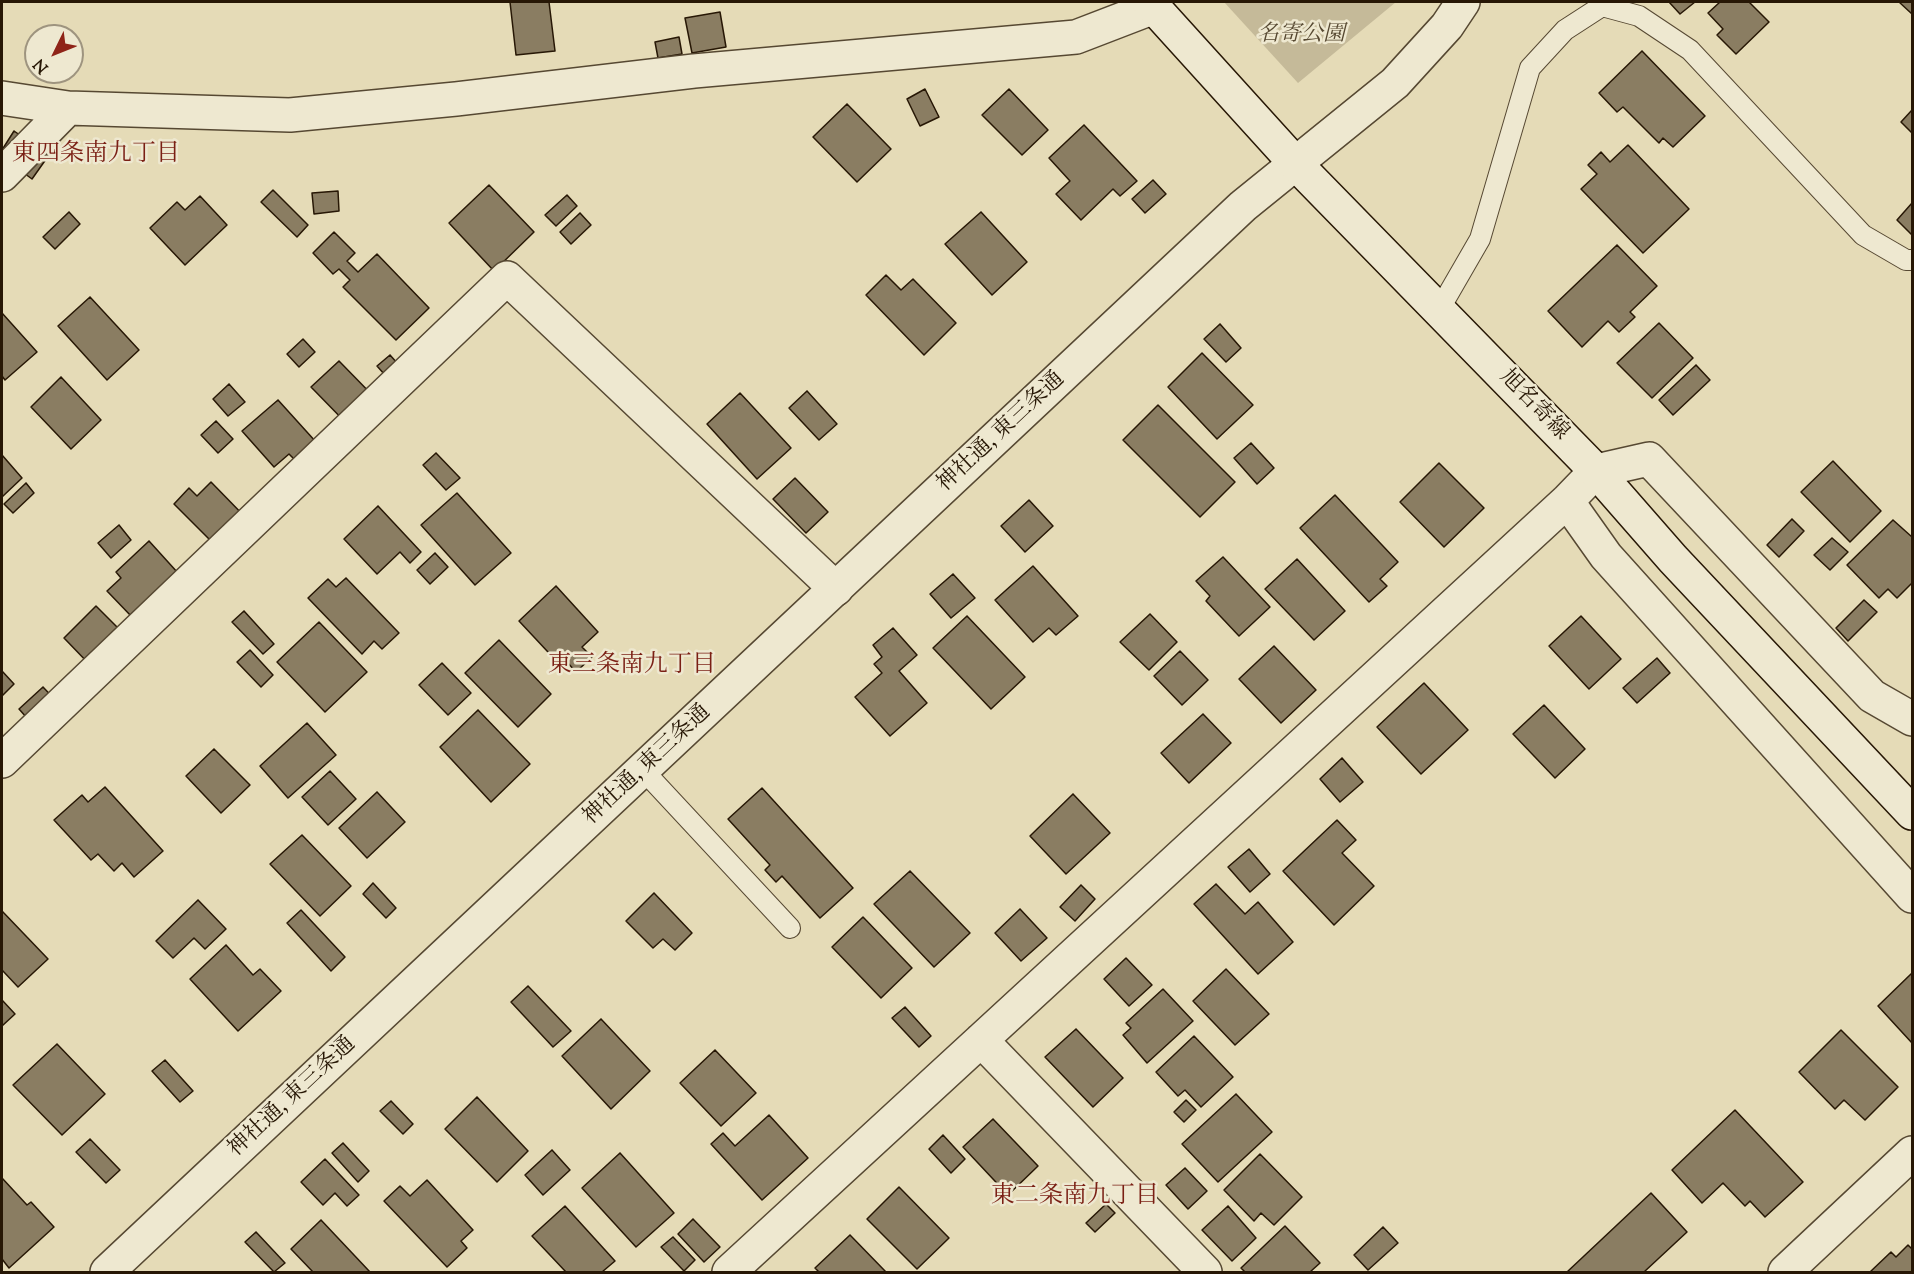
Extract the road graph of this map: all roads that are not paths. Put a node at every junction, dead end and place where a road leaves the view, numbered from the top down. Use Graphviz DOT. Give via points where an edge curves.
graph roads {
  1 [pos="1463,2"];
  2 [pos="1151,4"];
  3 [pos="2,98"];
  4 [pos="68,108"];
  5 [pos="1295,163"];
  6 [pos="2,175"];
  7 [pos="1912,260"];
  8 [pos="1439,310"];
  9 [pos="1596,471"];
  10 [pos="1568,501"];
  11 [pos="836,589"];
  12 [pos="1911,714"];
  13 [pos="2,761"];
  14 [pos="643,770"];
  15 [pos="1912,813"];
  16 [pos="1912,896"];
  17 [pos="790,928"];
  18 [pos="981,1040"];
  19 [pos="1912,1153"];
  20 [pos="746,1267"];
  21 [pos="107,1272"];
  22 [pos="1205,1272"];
  23 [pos="1785,1272"];
  1 -- 5 [label="street, 神社通, 東三条通" via="1447,26 1395,83"];
  2 -- 4 [label="street" via="1076,37 694,71 302,114"];
  2 -- 5 [label="street, 旭名寄線"];
  3 -- 4 [label="street"];
  4 -- 6 [label="street"];
  5 -- 8 [label="street, 旭名寄線"];
  5 -- 11 [label="street, 神社通, 東三条通" via="1244,206"];
  7 -- 8 [label="lane" via="1863,235 1690,50 1639,16 1602,6 1565,30 1530,68 1480,239"];
  8 -- 9 [label="street, 旭名寄線"];
  9 -- 10 [label="street"];
  9 -- 12 [label="street" via="1648,459 1872,696"];
  9 -- 15 [label="street, 旭名寄線" via="1673,559"];
  10 -- 16 [label="street" via="1605,556"];
  10 -- 18 [label="street"];
  11 -- 13 [label="street" via="507,278"];
  11 -- 14 [label="street, 神社通, 東三条通"];
  14 -- 17 [label="lane"];
  14 -- 21 [label="street, 神社通, 東三条通"];
  18 -- 20 [label="street"];
  18 -- 22 [label="street"];
  19 -- 23 [label="street"];
}
